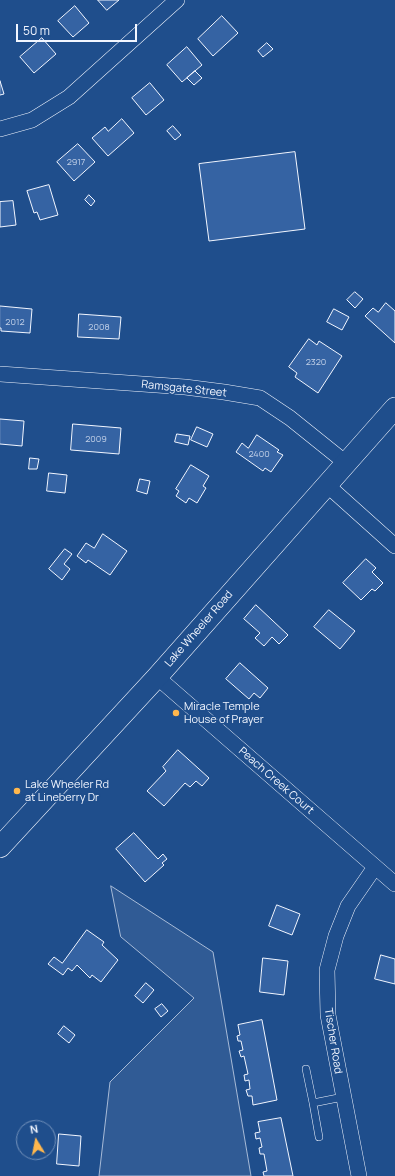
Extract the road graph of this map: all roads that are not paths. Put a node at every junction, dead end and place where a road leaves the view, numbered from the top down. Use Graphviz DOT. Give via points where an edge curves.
graph roads {
  1 [pos="177,0"];
  2 [pos="0,129"];
  3 [pos="0,374"];
  4 [pos="395,408"];
  5 [pos="346,463"];
  6 [pos="327,485"];
  7 [pos="395,546"];
  8 [pos="157,677"];
  9 [pos="0,847"];
  10 [pos="375,867"];
  11 [pos="395,884"];
  12 [pos="306,1069"];
  13 [pos="343,1097"];
  14 [pos="313,1103"];
  15 [pos="319,1137"];
  16 [pos="359,1176"];
  1 -- 2 [label="street" via="69,97 32,120"];
  3 -- 5 [label="street, Ramsgate Street" via="185,388 260,398 290,418"];
  4 -- 5 [label="main road, Lake Wheeler Road"];
  5 -- 6 [label="main road, Lake Wheeler Road"];
  6 -- 7 [label="street"];
  6 -- 8 [label="main road, Lake Wheeler Road"];
  8 -- 9 [label="main road, Lake Wheeler Road"];
  8 -- 10 [label="street, Peach Creek Court"];
  10 -- 11 [label="street, Peach Creek Court"];
  10 -- 13 [label="street, Tischer Road" via="348,906 336,936 327,970 328,1014"];
  12 -- 14 [label="lane"];
  13 -- 14 [label="lane"];
  13 -- 16 [label="street, Tischer Road"];
  14 -- 15 [label="lane"];
}
